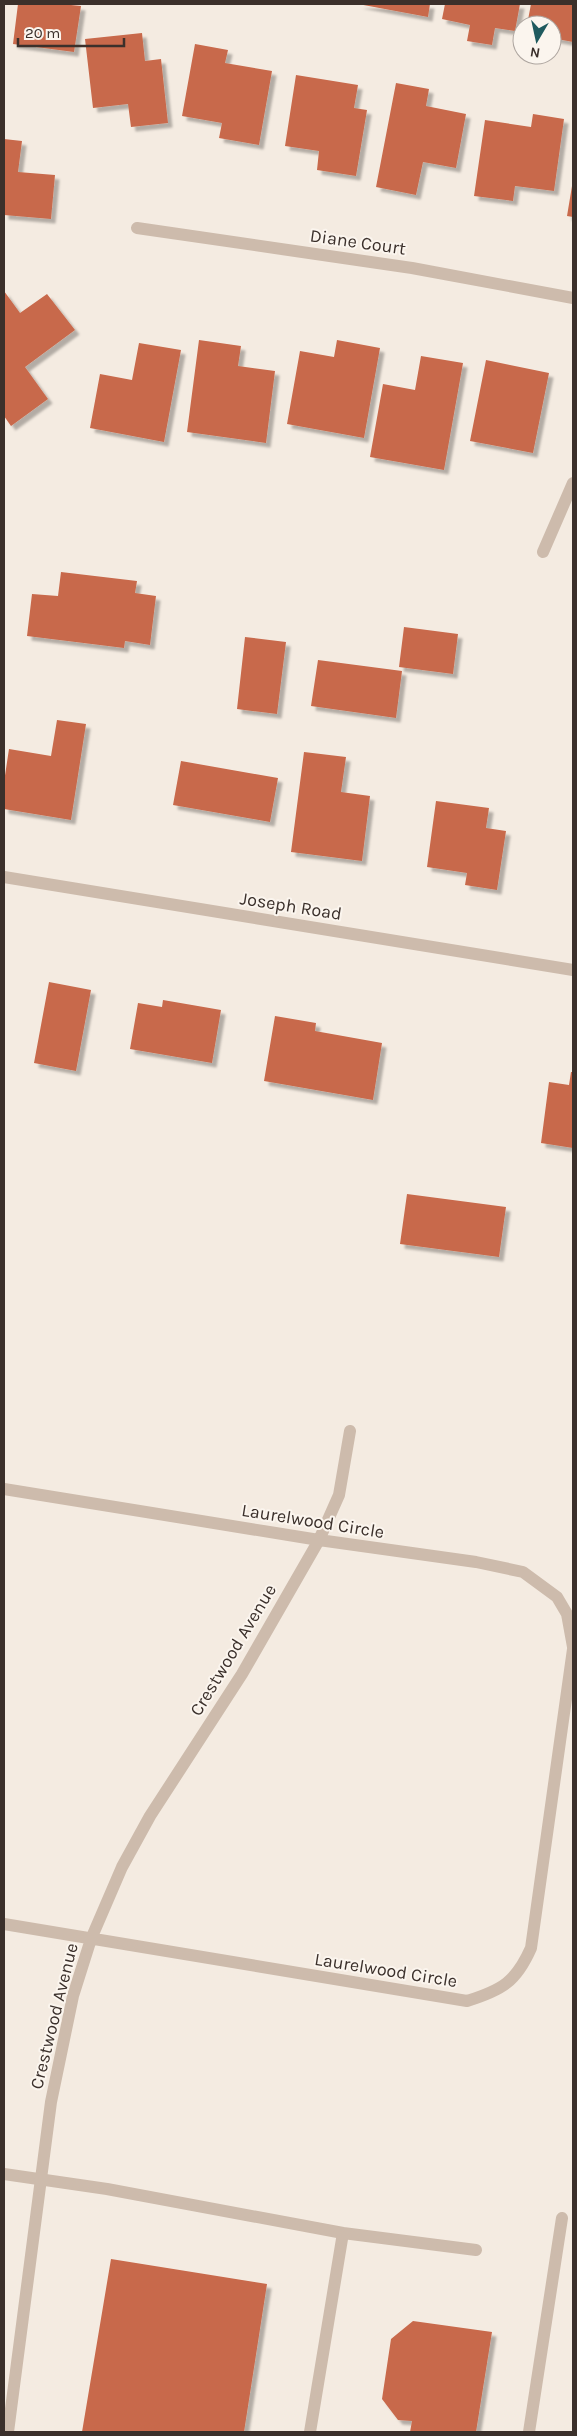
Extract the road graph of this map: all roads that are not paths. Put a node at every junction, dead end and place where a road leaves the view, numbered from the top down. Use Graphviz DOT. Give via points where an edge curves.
graph roads {
  1 [pos="137,228"];
  2 [pos="573,298"];
  3 [pos="573,483"];
  4 [pos="543,552"];
  5 [pos="4,877"];
  6 [pos="573,970"];
  7 [pos="350,1431"];
  8 [pos="4,1489"];
  9 [pos="319,1540"];
  10 [pos="573,1648"];
  11 [pos="4,1924"];
  12 [pos="92,1939"];
  13 [pos="4,2174"];
  14 [pos="42,2180"];
  15 [pos="562,2218"];
  16 [pos="343,2233"];
  17 [pos="476,2250"];
  18 [pos="8,2432"];
  19 [pos="310,2432"];
  20 [pos="529,2432"];
  1 -- 2 [label="street, Diane Court" via="412,268"];
  3 -- 4 [label="street"];
  5 -- 6 [label="street, Joseph Road"];
  7 -- 9 [label="street, Crestwood Avenue" via="339,1495"];
  8 -- 9 [label="street, Laurelwood Circle"];
  9 -- 10 [label="street, Laurelwood Circle" via="476,1562 523,1572 557,1597 567,1614"];
  9 -- 12 [label="street, Crestwood Avenue" via="242,1674 150,1816 122,1867"];
  10 -- 12 [label="street, Laurelwood Circle" via="531,1948 522,1970 496,1992 467,2001"];
  11 -- 12 [label="street, Laurelwood Circle"];
  12 -- 14 [label="street, Crestwood Avenue" via="73,1996 51,2102"];
  13 -- 14 [label="street"];
  14 -- 16 [label="street"];
  14 -- 18 [label="street, Crestwood Avenue"];
  15 -- 20 [label="street"];
  16 -- 17 [label="street"];
  16 -- 19 [label="street"];
}
